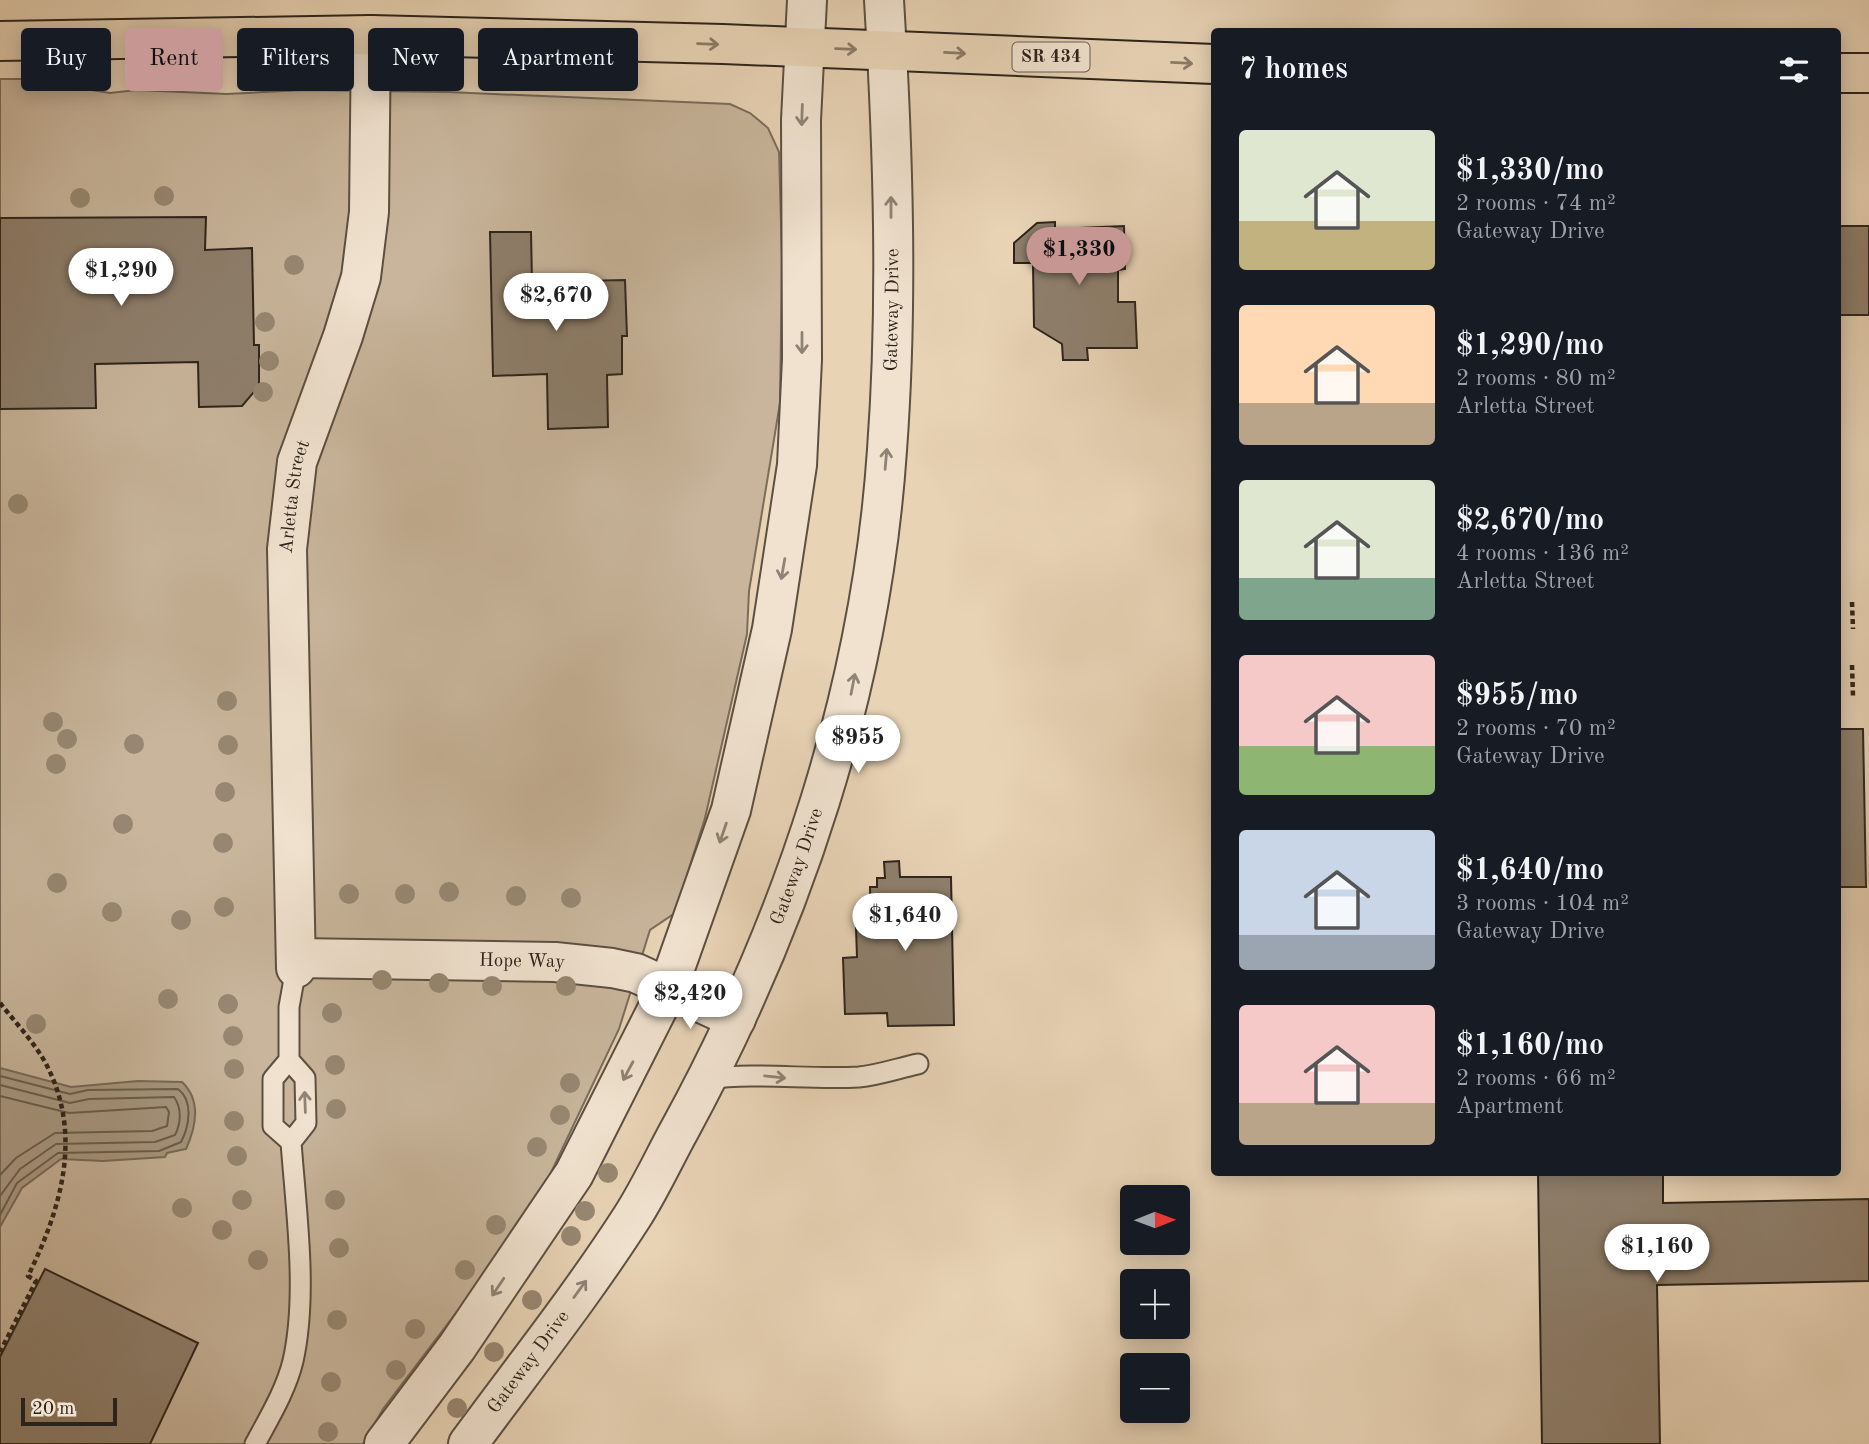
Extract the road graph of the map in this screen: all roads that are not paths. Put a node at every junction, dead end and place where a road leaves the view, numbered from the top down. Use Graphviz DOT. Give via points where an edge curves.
graph roads {
  1 [pos="807,0"];
  2 [pos="884,0"];
  3 [pos="368,35"];
  4 [pos="464,38"];
  5 [pos="0,41"];
  6 [pos="805,47"];
  7 [pos="887,50"];
  8 [pos="1211,64"];
  9 [pos="1841,73"];
  10 [pos="1869,73"];
  11 [pos="370,91"];
  12 [pos="296,963"];
  13 [pos="668,988"];
  14 [pos="736,1019"];
  15 [pos="289,1060"];
  16 [pos="918,1064"];
  17 [pos="708,1079"];
  18 [pos="291,1142"];
  19 [pos="255,1444"];
  20 [pos="384,1444"];
  21 [pos="468,1444"];
  1 -- 6 [label="street"];
  2 -- 7 [label="street, Gateway Drive"];
  3 -- 5 [label="main road, SR 434"];
  4 -- 6 [label="main road, SR 434, one-way"];
  6 -- 7 [label="main road, SR 434, one-way"];
  6 -- 13 [label="street, one-way" via="801,414 786,549 731,810"];
  7 -- 8 [label="main road, SR 434, one-way"];
  14 -- 7 [label="street, Gateway Drive, one-way" via="803,858 850,698 871,579 887,453 891,358"];
  9 -- 10 [label="main road"];
  11 -- 12 [label="street, Arletta Street" via="369,212 361,276 297,462 291,499 287,549"];
  12 -- 13 [label="street, Hope Way" via="555,962 636,973"];
  12 -- 15 [label="lane" via="289,1007"];
  13 -- 14 [label="street, Hope Way"];
  13 -- 20 [label="street, one-way" via="574,1174 457,1347"];
  14 -- 17 [label="street, Gateway Drive"];
  18 -- 15 [label="lane, one-way" via="306,1123 305,1078"];
  15 -- 18 [label="lane" via="272,1079 273,1126"];
  17 -- 16 [label="lane, one-way" via="745,1074 862,1077"];
  21 -- 17 [label="street, Gateway Drive, one-way" via="632,1217"];
  18 -- 19 [label="lane" via="298,1247 297,1331 282,1391"];
}
